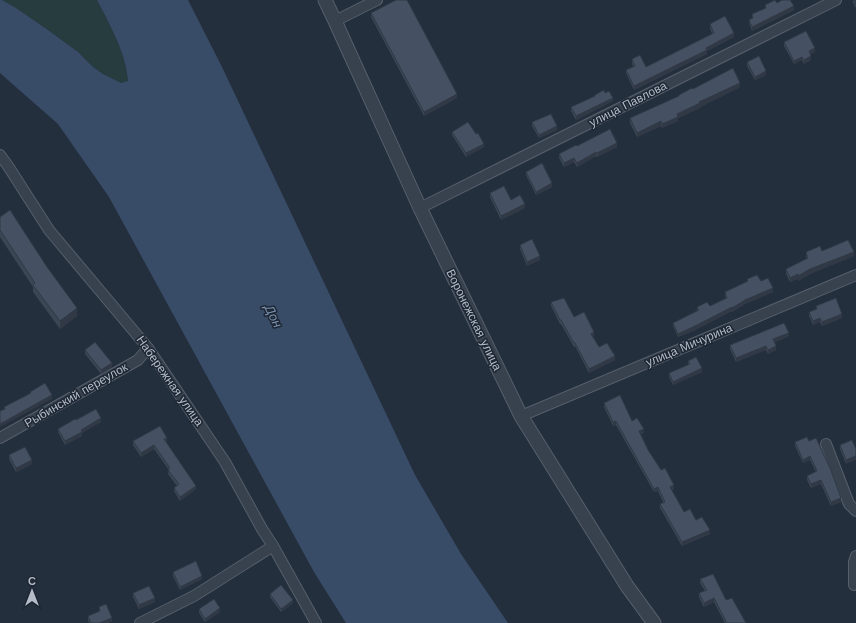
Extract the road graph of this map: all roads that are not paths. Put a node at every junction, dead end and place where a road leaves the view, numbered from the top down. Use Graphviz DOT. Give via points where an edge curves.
graph roads {
  1 [pos="324,0"];
  2 [pos="377,0"];
  3 [pos="836,0"];
  4 [pos="335,21"];
  5 [pos="0,155"];
  6 [pos="420,208"];
  7 [pos="856,275"];
  8 [pos="148,348"];
  9 [pos="521,416"];
  10 [pos="0,438"];
  11 [pos="826,444"];
  12 [pos="856,511"];
  13 [pos="273,546"];
  14 [pos="856,556"];
  15 [pos="854,585"];
  16 [pos="140,623"];
  17 [pos="316,623"];
  18 [pos="654,623"];
  1 -- 4 [label="street, Воронежская улица"];
  2 -- 4 [label="street"];
  3 -- 6 [label="street, улица Павлова"];
  4 -- 6 [label="street, Воронежская улица"];
  5 -- 8 [label="street, Набережная улица" via="49,230"];
  6 -- 9 [label="street, Воронежская улица"];
  7 -- 9 [label="street, улица Мичурина"];
  8 -- 10 [label="street, Рыбинский переулок" via="138,360"];
  8 -- 13 [label="street, Набережная улица" via="225,462"];
  9 -- 18 [label="street, Воронежская улица" via="627,586"];
  11 -- 12 [label="street" via="849,504"];
  13 -- 16 [label="street" via="194,596"];
  13 -- 17 [label="street, Набережная улица"];
  14 -- 15 [label="street"];
}
